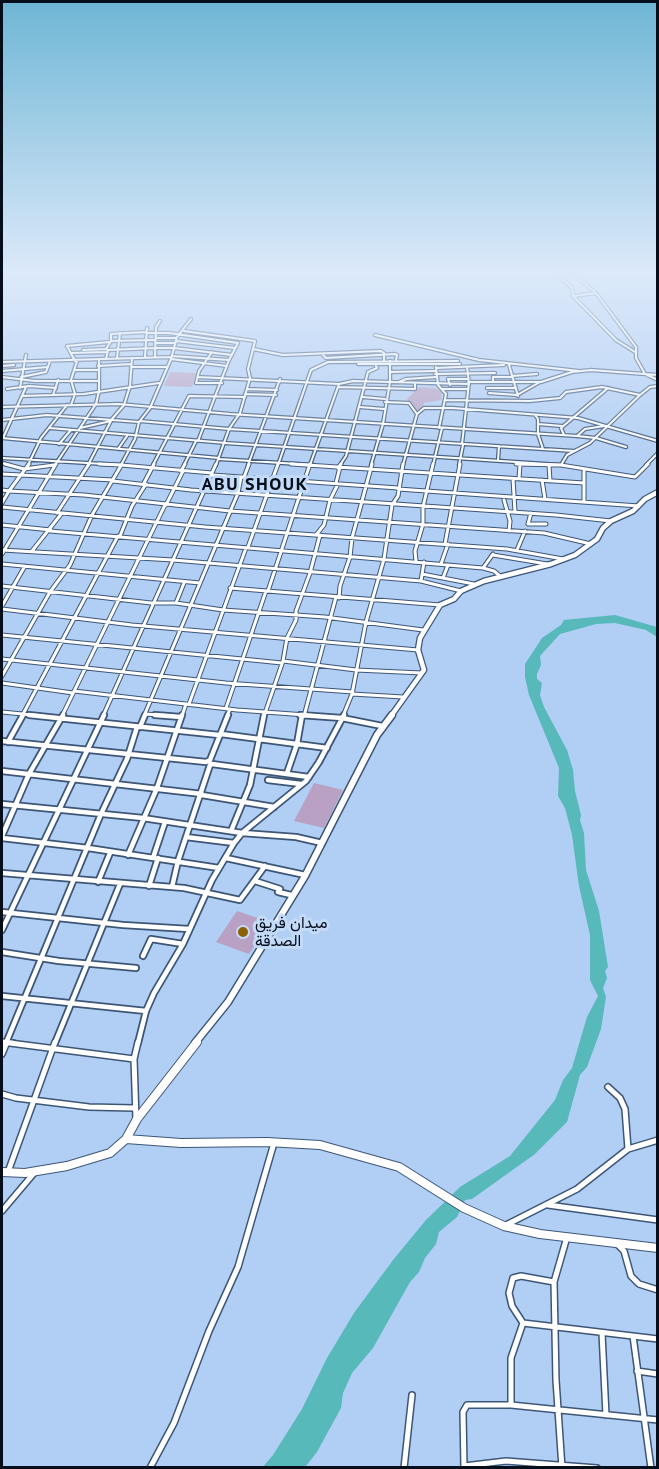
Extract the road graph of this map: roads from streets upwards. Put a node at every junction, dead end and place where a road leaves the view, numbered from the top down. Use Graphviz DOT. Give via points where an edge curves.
graph roads {
  1 [pos="110,341"];
  2 [pos="117,341"];
  3 [pos="128,341"];
  4 [pos="146,341"];
  5 [pos="160,341"];
  6 [pos="168,341"];
  7 [pos="176,341"];
  8 [pos="182,341"];
  9 [pos="199,341"];
  10 [pos="214,341"];
  11 [pos="218,341"];
  12 [pos="245,341"];
  13 [pos="398,341"];
  14 [pos="617,341"];
  15 [pos="631,341"];
  16 [pos="99,342"];
  17 [pos="155,343"];
  18 [pos="196,344"];
  19 [pos="215,346"];
  20 [pos="125,348"];
  21 [pos="145,348"];
  22 [pos="174,348"];
  23 [pos="235,348"];
  24 [pos="101,349"];
  25 [pos="117,349"];
  26 [pos="253,349"];
  27 [pos="107,350"];
  28 [pos="190,350"];
  29 [pos="71,352"];
  30 [pos="87,352"];
  31 [pos="212,352"];
  32 [pos="335,352"];
  33 [pos="348,352"];
  34 [pos="322,354"];
  35 [pos="636,354"];
  36 [pos="26,355"];
  37 [pos="232,355"];
  38 [pos="384,355"];
  39 [pos="347,356"];
  40 [pos="354,356"];
  41 [pos="145,357"];
  42 [pos="155,357"];
  43 [pos="171,357"];
  44 [pos="337,357"];
  45 [pos="117,358"];
  46 [pos="126,358"];
  47 [pos="132,358"];
  48 [pos="209,358"];
  49 [pos="99,360"];
  50 [pos="106,360"];
  51 [pos="229,360"];
  52 [pos="480,360"];
  53 [pos="50,361"];
  54 [pos="76,361"];
  55 [pos="87,361"];
  56 [pos="384,361"];
  57 [pos="24,362"];
  58 [pos="339,362"];
  59 [pos="350,362"];
  60 [pos="399,362"];
  61 [pos="419,362"];
  62 [pos="390,363"];
  63 [pos="459,363"];
  64 [pos="2,364"];
  65 [pos="206,364"];
  66 [pos="375,364"];
  67 [pos="411,364"];
  68 [pos="437,364"];
  69 [pos="14,365"];
  70 [pos="507,365"];
  71 [pos="131,366"];
  72 [pos="227,366"];
  73 [pos="535,366"];
  74 [pos="48,367"];
  75 [pos="494,367"];
  76 [pos="98,368"];
  77 [pos="167,368"];
  78 [pos="467,368"];
  79 [pos="480,368"];
  80 [pos="22,369"];
  81 [pos="75,370"];
  82 [pos="2,371"];
  83 [pos="579,371"];
  84 [pos="390,372"];
  85 [pos="413,372"];
  86 [pos="426,372"];
  87 [pos="435,373"];
  88 [pos="467,374"];
  89 [pos="537,374"];
  90 [pos="645,374"];
  91 [pos="495,375"];
  92 [pos="657,375"];
  93 [pos="2,376"];
  94 [pos="198,376"];
  95 [pos="512,376"];
  96 [pos="225,377"];
  97 [pos="427,377"];
  98 [pos="20,378"];
  99 [pos="250,378"];
  100 [pos="280,379"];
  101 [pos="58,380"];
  102 [pos="71,380"];
  103 [pos="657,380"];
  104 [pos="98,381"];
  105 [pos="305,381"];
  106 [pos="367,381"];
  107 [pos="493,381"];
  108 [pos="513,381"];
  109 [pos="390,382"];
  110 [pos="398,382"];
  111 [pos="468,382"];
  112 [pos="482,382"];
  113 [pos="540,382"];
  114 [pos="159,383"];
  115 [pos="222,383"];
  116 [pos="415,383"];
  117 [pos="429,384"];
  118 [pos="339,385"];
  119 [pos="438,385"];
  120 [pos="2,386"];
  121 [pos="130,386"];
  122 [pos="657,386"];
  123 [pos="20,387"];
  124 [pos="26,387"];
  125 [pos="366,387"];
  126 [pos="608,387"];
  127 [pos="56,388"];
  128 [pos="388,388"];
  129 [pos="487,388"];
  130 [pos="516,388"];
  131 [pos="441,389"];
  132 [pos="468,389"];
  133 [pos="99,391"];
  134 [pos="246,393"];
  135 [pos="276,393"];
  136 [pos="489,393"];
  137 [pos="75,394"];
  138 [pos="53,395"];
  139 [pos="517,395"];
  140 [pos="640,395"];
  141 [pos="22,396"];
  142 [pos="217,396"];
  143 [pos="363,397"];
  144 [pos="466,399"];
  145 [pos="385,400"];
  146 [pos="445,400"];
  147 [pos="489,400"];
  148 [pos="518,400"];
  149 [pos="96,404"];
  150 [pos="69,405"];
  151 [pos="124,405"];
  152 [pos="2,406"];
  153 [pos="16,406"];
  154 [pos="360,407"];
  155 [pos="150,408"];
  156 [pos="442,408"];
  157 [pos="384,409"];
  158 [pos="466,409"];
  159 [pos="181,410"];
  160 [pos="209,412"];
  161 [pos="417,414"];
  162 [pos="534,414"];
  163 [pos="239,415"];
  164 [pos="61,416"];
  165 [pos="266,416"];
  166 [pos="86,417"];
  167 [pos="295,417"];
  168 [pos="574,418"];
  169 [pos="10,419"];
  170 [pos="2,420"];
  171 [pos="112,420"];
  172 [pos="326,420"];
  173 [pos="140,421"];
  174 [pos="356,422"];
  175 [pos="175,424"];
  176 [pos="383,424"];
  177 [pos="538,424"];
  178 [pos="413,426"];
  179 [pos="563,426"];
  180 [pos="608,426"];
  181 [pos="201,427"];
  182 [pos="50,428"];
  183 [pos="440,428"];
  184 [pos="71,429"];
  185 [pos="79,429"];
  186 [pos="230,429"];
  187 [pos="465,429"];
  188 [pos="261,430"];
  189 [pos="290,432"];
  190 [pos="105,433"];
  191 [pos="538,434"];
  192 [pos="127,435"];
  193 [pos="136,435"];
  194 [pos="321,435"];
  195 [pos="564,435"];
  196 [pos="170,436"];
  197 [pos="577,436"];
  198 [pos="350,437"];
  199 [pos="2,438"];
  200 [pos="596,438"];
  201 [pos="377,439"];
  202 [pos="197,441"];
  203 [pos="408,441"];
  204 [pos="657,441"];
  205 [pos="39,442"];
  206 [pos="226,443"];
  207 [pos="438,443"];
  208 [pos="59,444"];
  209 [pos="462,444"];
  210 [pos="257,445"];
  211 [pos="68,446"];
  212 [pos="96,447"];
  213 [pos="499,447"];
  214 [pos="626,447"];
  215 [pos="285,448"];
  216 [pos="118,449"];
  217 [pos="129,449"];
  218 [pos="315,449"];
  219 [pos="543,449"];
  220 [pos="574,451"];
  221 [pos="161,452"];
  222 [pos="346,452"];
  223 [pos="657,453"];
  224 [pos="376,454"];
  225 [pos="189,455"];
  226 [pos="405,456"];
  227 [pos="2,458"];
  228 [pos="12,458"];
  229 [pos="434,458"];
  230 [pos="32,459"];
  231 [pos="219,459"];
  232 [pos="460,459"];
  233 [pos="58,461"];
  234 [pos="249,461"];
  235 [pos="498,461"];
  236 [pos="2,463"];
  237 [pos="90,463"];
  238 [pos="279,463"];
  239 [pos="520,464"];
  240 [pos="55,465"];
  241 [pos="121,465"];
  242 [pos="310,465"];
  243 [pos="549,465"];
  244 [pos="561,465"];
  245 [pos="8,466"];
  246 [pos="339,467"];
  247 [pos="154,468"];
  248 [pos="24,469"];
  249 [pos="584,469"];
  250 [pos="369,470"];
  251 [pos="182,471"];
  252 [pos="401,472"];
  253 [pos="2,474"];
  254 [pos="212,474"];
  255 [pos="431,474"];
  256 [pos="20,475"];
  257 [pos="457,476"];
  258 [pos="243,477"];
  259 [pos="48,478"];
  260 [pos="80,478"];
  261 [pos="274,478"];
  262 [pos="513,479"];
  263 [pos="519,479"];
  264 [pos="113,480"];
  265 [pos="542,480"];
  266 [pos="550,481"];
  267 [pos="305,482"];
  268 [pos="337,483"];
  269 [pos="584,483"];
  270 [pos="145,484"];
  271 [pos="366,486"];
  272 [pos="173,487"];
  273 [pos="398,488"];
  274 [pos="2,490"];
  275 [pos="205,490"];
  276 [pos="429,490"];
  277 [pos="9,491"];
  278 [pos="39,492"];
  279 [pos="455,492"];
  280 [pos="657,492"];
  281 [pos="238,493"];
  282 [pos="67,495"];
  283 [pos="266,495"];
  284 [pos="514,496"];
  285 [pos="104,498"];
  286 [pos="299,498"];
  287 [pos="545,499"];
  288 [pos="330,500"];
  289 [pos="504,500"];
  290 [pos="135,502"];
  291 [pos="362,502"];
  292 [pos="584,502"];
  293 [pos="2,505"];
  294 [pos="165,505"];
  295 [pos="392,505"];
  296 [pos="639,506"];
  297 [pos="197,507"];
  298 [pos="423,507"];
  299 [pos="29,509"];
  300 [pos="450,509"];
  301 [pos="230,511"];
  302 [pos="261,512"];
  303 [pos="507,512"];
  304 [pos="515,512"];
  305 [pos="57,513"];
  306 [pos="62,513"];
  307 [pos="531,513"];
  308 [pos="292,514"];
  309 [pos="92,515"];
  310 [pos="326,517"];
  311 [pos="127,519"];
  312 [pos="357,519"];
  313 [pos="391,521"];
  314 [pos="610,521"];
  315 [pos="156,522"];
  316 [pos="423,524"];
  317 [pos="546,524"];
  318 [pos="2,525"];
  319 [pos="450,525"];
  320 [pos="189,526"];
  321 [pos="17,527"];
  322 [pos="222,528"];
  323 [pos="253,530"];
  324 [pos="50,531"];
  325 [pos="508,531"];
  326 [pos="525,531"];
  327 [pos="84,532"];
  328 [pos="287,533"];
  329 [pos="318,535"];
  330 [pos="119,536"];
  331 [pos="150,538"];
  332 [pos="352,538"];
  333 [pos="386,540"];
  334 [pos="182,542"];
  335 [pos="418,543"];
  336 [pos="447,544"];
  337 [pos="591,544"];
  338 [pos="216,546"];
  339 [pos="247,547"];
  340 [pos="496,548"];
  341 [pos="281,550"];
  342 [pos="517,550"];
  343 [pos="31,551"];
  344 [pos="2,552"];
  345 [pos="315,553"];
  346 [pos="75,554"];
  347 [pos="493,555"];
  348 [pos="108,556"];
  349 [pos="350,557"];
  350 [pos="139,558"];
  351 [pos="384,559"];
  352 [pos="562,559"];
  353 [pos="173,560"];
  354 [pos="416,561"];
  355 [pos="424,562"];
  356 [pos="208,563"];
  357 [pos="2,564"];
  358 [pos="441,564"];
  359 [pos="551,564"];
  360 [pos="448,565"];
  361 [pos="25,566"];
  362 [pos="239,566"];
  363 [pos="483,568"];
  364 [pos="274,569"];
  365 [pos="66,570"];
  366 [pos="99,573"];
  367 [pos="310,573"];
  368 [pos="422,574"];
  369 [pos="131,575"];
  370 [pos="342,576"];
  371 [pos="443,578"];
  372 [pos="501,578"];
  373 [pos="379,579"];
  374 [pos="165,580"];
  375 [pos="421,581"];
  376 [pos="184,583"];
  377 [pos="200,584"];
  378 [pos="476,584"];
  379 [pos="2,586"];
  380 [pos="15,587"];
  381 [pos="230,588"];
  382 [pos="267,591"];
  383 [pos="461,591"];
  384 [pos="50,592"];
  385 [pos="303,594"];
  386 [pos="86,595"];
  387 [pos="337,598"];
  388 [pos="118,599"];
  389 [pos="373,600"];
  390 [pos="155,602"];
  391 [pos="176,603"];
  392 [pos="440,605"];
  393 [pos="189,606"];
  394 [pos="2,607"];
  395 [pos="223,610"];
  396 [pos="260,612"];
  397 [pos="38,613"];
  398 [pos="295,615"];
  399 [pos="75,617"];
  400 [pos="332,618"];
  401 [pos="108,622"];
  402 [pos="366,622"];
  403 [pos="145,625"];
  404 [pos="180,628"];
  405 [pos="423,630"];
  406 [pos="214,632"];
  407 [pos="2,635"];
  408 [pos="253,635"];
  409 [pos="23,637"];
  410 [pos="287,638"];
  411 [pos="63,641"];
  412 [pos="325,641"];
  413 [pos="96,644"];
  414 [pos="362,645"];
  415 [pos="134,648"];
  416 [pos="418,650"];
  417 [pos="171,651"];
  418 [pos="207,654"];
  419 [pos="2,659"];
  420 [pos="243,659"];
  421 [pos="10,660"];
  422 [pos="282,662"];
  423 [pos="320,664"];
  424 [pos="50,665"];
  425 [pos="85,668"];
  426 [pos="356,670"];
  427 [pos="123,671"];
  428 [pos="422,673"];
  429 [pos="162,675"];
  430 [pos="2,676"];
  431 [pos="197,678"];
  432 [pos="2,683"];
  433 [pos="234,683"];
  434 [pos="275,687"];
  435 [pos="38,688"];
  436 [pos="312,690"];
  437 [pos="73,692"];
  438 [pos="353,693"];
  439 [pos="112,696"];
  440 [pos="403,697"];
  441 [pos="152,700"];
  442 [pos="188,704"];
  443 [pos="228,708"];
  444 [pos="2,712"];
  445 [pos="266,712"];
  446 [pos="23,714"];
  447 [pos="145,714"];
  448 [pos="303,716"];
  449 [pos="181,717"];
  450 [pos="60,718"];
  451 [pos="342,718"];
  452 [pos="98,724"];
  453 [pos="382,726"];
  454 [pos="138,727"];
  455 [pos="177,730"];
  456 [pos="220,735"];
  457 [pos="260,739"];
  458 [pos="2,741"];
  459 [pos="8,742"];
  460 [pos="297,744"];
  461 [pos="45,745"];
  462 [pos="327,748"];
  463 [pos="87,749"];
  464 [pos="129,754"];
  465 [pos="167,759"];
  466 [pos="209,763"];
  467 [pos="254,769"];
  468 [pos="2,771"];
  469 [pos="287,773"];
  470 [pos="29,774"];
  471 [pos="309,777"];
  472 [pos="75,779"];
  473 [pos="268,780"];
  474 [pos="302,784"];
  475 [pos="116,785"];
  476 [pos="157,788"];
  477 [pos="202,795"];
  478 [pos="245,801"];
  479 [pos="2,804"];
  480 [pos="15,805"];
  481 [pos="274,807"];
  482 [pos="60,810"];
  483 [pos="101,814"];
  484 [pos="143,818"];
  485 [pos="165,822"];
  486 [pos="190,825"];
  487 [pos="231,831"];
  488 [pos="242,833"];
  489 [pos="2,837"];
  490 [pos="186,837"];
  491 [pos="44,842"];
  492 [pos="234,843"];
  493 [pos="322,843"];
  494 [pos="88,848"];
  495 [pos="110,853"];
  496 [pos="128,855"];
  497 [pos="155,858"];
  498 [pos="226,858"];
  499 [pos="178,861"];
  500 [pos="265,866"];
  501 [pos="219,868"];
  502 [pos="2,873"];
  503 [pos="28,876"];
  504 [pos="305,876"];
  505 [pos="75,881"];
  506 [pos="255,881"];
  507 [pos="98,882"];
  508 [pos="120,884"];
  509 [pos="148,886"];
  510 [pos="172,887"];
  511 [pos="207,892"];
  512 [pos="291,896"];
  513 [pos="2,912"];
  514 [pos="9,914"];
  515 [pos="59,918"];
  516 [pos="104,923"];
  517 [pos="189,929"];
  518 [pos="2,930"];
  519 [pos="183,944"];
  520 [pos="2,952"];
  521 [pos="143,956"];
  522 [pos="42,958"];
  523 [pos="87,963"];
  524 [pos="136,968"];
  525 [pos="2,996"];
  526 [pos="25,998"];
  527 [pos="71,1003"];
  528 [pos="146,1011"];
  529 [pos="4,1043"];
  530 [pos="54,1048"];
  531 [pos="2,1054"];
  532 [pos="134,1059"];
  533 [pos="608,1087"];
  534 [pos="2,1094"];
  535 [pos="34,1099"];
  536 [pos="134,1108"];
  537 [pos="137,1119"];
  538 [pos="126,1139"];
  539 [pos="656,1141"];
  540 [pos="274,1142"];
  541 [pos="628,1149"];
  542 [pos="5,1172"];
  543 [pos="35,1172"];
  544 [pos="446,1197"];
  545 [pos="547,1205"];
  546 [pos="2,1211"];
  547 [pos="657,1220"];
  548 [pos="504,1226"];
  549 [pos="567,1237"];
  550 [pos="615,1244"];
  551 [pos="657,1248"];
  552 [pos="554,1282"];
  553 [pos="657,1290"];
  554 [pos="523,1323"];
  555 [pos="555,1328"];
  556 [pos="602,1333"];
  557 [pos="633,1336"];
  558 [pos="657,1339"];
  559 [pos="637,1371"];
  560 [pos="657,1374"];
  561 [pos="412,1395"];
  562 [pos="512,1405"];
  563 [pos="559,1410"];
  564 [pos="606,1415"];
  565 [pos="645,1418"];
  566 [pos="657,1420"];
  567 [pos="562,1465"];
  568 [pos="150,1467"];
  569 [pos="404,1467"];
  570 [pos="464,1467"];
  571 [pos="597,1467"];
  572 [pos="651,1467"];
  1 -- 2 [label="street"];
  1 -- 16 [label="street"];
  1 -- 27 [label="street"];
  2 -- 3 [label="street"];
  2 -- 25 [label="street"];
  3 -- 4 [label="street"];
  3 -- 20 [label="street"];
  4 -- 17 [label="street"];
  4 -- 21 [label="street"];
  5 -- 17 [label="street"];
  6 -- 17 [label="street"];
  7 -- 22 [label="street"];
  8 -- 18 [label="street"];
  9 -- 18 [label="street"];
  10 -- 11 [label="street"];
  11 -- 19 [label="street"];
  11 -- 23 [label="street" via="237,343"];
  12 -- 26 [label="street" via="255,342"];
  13 -- 52 [label="street"];
  14 -- 35 [label="street"];
  15 -- 35 [label="street"];
  16 -- 24 [label="street"];
  16 -- 29 [label="street" via="67,346"];
  17 -- 21 [label="street"];
  17 -- 22 [label="street"];
  17 -- 42 [label="street"];
  18 -- 19 [label="street"];
  18 -- 28 [label="street"];
  19 -- 23 [label="street"];
  20 -- 21 [label="street"];
  20 -- 25 [label="street"];
  20 -- 46 [label="street"];
  21 -- 41 [label="street"];
  22 -- 28 [label="street"];
  22 -- 43 [label="street"];
  23 -- 37 [label="street"];
  24 -- 27 [label="street"];
  24 -- 29 [label="street"];
  25 -- 27 [label="street"];
  25 -- 45 [label="street"];
  26 -- 34 [label="street" via="283,355"];
  26 -- 99 [label="street"];
  27 -- 30 [label="street"];
  27 -- 50 [label="street"];
  28 -- 31 [label="street"];
  29 -- 30 [label="street"];
  29 -- 54 [label="street"];
  30 -- 55 [label="street"];
  31 -- 37 [label="street"];
  31 -- 48 [label="street"];
  32 -- 33 [label="street"];
  32 -- 34 [label="street"];
  32 -- 44 [label="street"];
  33 -- 38 [label="street" via="381,351"];
  33 -- 40 [label="street"];
  34 -- 44 [label="street"];
  35 -- 90 [label="street"];
  36 -- 57 [label="street"];
  37 -- 51 [label="street"];
  38 -- 40 [label="street"];
  38 -- 56 [label="street"];
  38 -- 60 [label="street" via="396,355"];
  39 -- 40 [label="street"];
  39 -- 44 [label="street"];
  39 -- 59 [label="street"];
  41 -- 42 [label="street"];
  41 -- 47 [label="street"];
  42 -- 43 [label="street"];
  43 -- 48 [label="street"];
  43 -- 65 [label="street"];
  43 -- 77 [label="street"];
  44 -- 58 [label="street"];
  45 -- 46 [label="street"];
  45 -- 50 [label="street"];
  46 -- 47 [label="street"];
  47 -- 71 [label="street"];
  48 -- 51 [label="street"];
  48 -- 65 [label="street"];
  49 -- 50 [label="street"];
  49 -- 55 [label="street"];
  49 -- 76 [label="street"];
  51 -- 72 [label="street"];
  52 -- 70 [label="street"];
  52 -- 79 [label="street"];
  53 -- 54 [label="street"];
  53 -- 57 [label="street"];
  53 -- 74 [label="street"];
  54 -- 55 [label="street"];
  54 -- 81 [label="street"];
  56 -- 62 [label="street"];
  56 -- 66 [label="street"];
  57 -- 64 [label="street"];
  57 -- 80 [label="street"];
  58 -- 59 [label="street"];
  58 -- 105 [label="street" via="316,366"];
  59 -- 66 [label="street"];
  60 -- 61 [label="street"];
  60 -- 62 [label="street"];
  60 -- 67 [label="street"];
  61 -- 63 [label="street" via="430,358"];
  61 -- 67 [label="street"];
  61 -- 68 [label="street"];
  62 -- 66 [label="street"];
  62 -- 84 [label="street"];
  63 -- 68 [label="street"];
  63 -- 78 [label="street"];
  63 -- 87 [label="street"];
  64 -- 69 [label="street"];
  65 -- 72 [label="street"];
  65 -- 94 [label="street"];
  66 -- 106 [label="street" via="377,368 368,372"];
  67 -- 85 [label="street"];
  68 -- 87 [label="street"];
  70 -- 73 [label="street"];
  70 -- 75 [label="street"];
  70 -- 95 [label="street"];
  71 -- 76 [label="street"];
  71 -- 77 [label="street"];
  71 -- 121 [label="street"];
  72 -- 96 [label="street"];
  73 -- 83 [label="street"];
  73 -- 89 [label="street"];
  74 -- 80 [label="street"];
  74 -- 98 [label="street" via="46,372"];
  75 -- 79 [label="street"];
  75 -- 91 [label="street"];
  76 -- 81 [label="street"];
  76 -- 104 [label="street"];
  77 -- 114 [label="street"];
  78 -- 79 [label="street"];
  78 -- 88 [label="street"];
  80 -- 82 [label="street"];
  80 -- 98 [label="street"];
  81 -- 102 [label="street"];
  83 -- 90 [label="street"];
  83 -- 113 [label="street"];
  84 -- 85 [label="street"];
  84 -- 109 [label="street"];
  85 -- 86 [label="street"];
  86 -- 87 [label="street"];
  86 -- 97 [label="street"];
  87 -- 88 [label="street"];
  87 -- 97 [label="street"];
  87 -- 119 [label="street"];
  88 -- 91 [label="street"];
  88 -- 111 [label="street"];
  89 -- 95 [label="street"];
  89 -- 113 [label="street"];
  90 -- 92 [label="street"];
  90 -- 103 [label="street"];
  91 -- 95 [label="street"];
  91 -- 107 [label="street"];
  93 -- 98 [label="street"];
  94 -- 96 [label="street"];
  94 -- 115 [label="street" via="196,383"];
  95 -- 108 [label="street"];
  96 -- 99 [label="street"];
  96 -- 115 [label="street"];
  97 -- 110 [label="street"];
  97 -- 117 [label="street"];
  98 -- 101 [label="street"];
  98 -- 123 [label="street"];
  99 -- 100 [label="street"];
  99 -- 134 [label="street"];
  100 -- 105 [label="street"];
  100 -- 135 [label="street"];
  101 -- 102 [label="street"];
  101 -- 127 [label="street"];
  102 -- 104 [label="street"];
  102 -- 137 [label="street"];
  104 -- 133 [label="street"];
  105 -- 118 [label="street"];
  105 -- 167 [label="street"];
  106 -- 109 [label="street"];
  106 -- 118 [label="street"];
  106 -- 125 [label="street"];
  107 -- 108 [label="street"];
  107 -- 112 [label="street"];
  108 -- 113 [label="street"];
  108 -- 130 [label="street"];
  109 -- 110 [label="street"];
  109 -- 128 [label="street"];
  110 -- 116 [label="street"];
  111 -- 112 [label="street"];
  111 -- 119 [label="street"];
  111 -- 132 [label="street"];
  112 -- 129 [label="street"];
  113 -- 139 [label="street"];
  114 -- 121 [label="street"];
  114 -- 155 [label="street"];
  115 -- 142 [label="street"];
  116 -- 117 [label="street"];
  116 -- 128 [label="street" via="415,388"];
  117 -- 119 [label="street"];
  118 -- 125 [label="street"];
  118 -- 172 [label="street"];
  119 -- 131 [label="street"];
  120 -- 123 [label="street"];
  121 -- 133 [label="street"];
  121 -- 151 [label="street"];
  122 -- 140 [label="street"];
  123 -- 124 [label="street"];
  124 -- 127 [label="street"];
  124 -- 141 [label="street"];
  125 -- 128 [label="street"];
  125 -- 143 [label="street"];
  126 -- 140 [label="street"];
  126 -- 148 [label="street" via="566,392 560,398"];
  126 -- 168 [label="street"];
  127 -- 138 [label="street"];
  128 -- 145 [label="street"];
  129 -- 130 [label="street"];
  129 -- 136 [label="street"];
  130 -- 139 [label="street"];
  131 -- 132 [label="street"];
  131 -- 146 [label="street"];
  132 -- 144 [label="street"];
  133 -- 137 [label="street"];
  133 -- 149 [label="street"];
  134 -- 135 [label="street"];
  134 -- 142 [label="street"];
  134 -- 163 [label="street"];
  135 -- 165 [label="street"];
  136 -- 139 [label="street"];
  136 -- 147 [label="street"];
  137 -- 138 [label="street"];
  137 -- 150 [label="street"];
  138 -- 141 [label="street"];
  139 -- 148 [label="street"];
  140 -- 180 [label="street"];
  141 -- 153 [label="street"];
  142 -- 159 [label="street" via="190,396"];
  142 -- 160 [label="street"];
  143 -- 145 [label="street"];
  143 -- 154 [label="street"];
  144 -- 146 [label="street"];
  144 -- 147 [label="street"];
  144 -- 158 [label="street"];
  145 -- 157 [label="street"];
  145 -- 161 [label="street" via="410,403"];
  146 -- 156 [label="street"];
  147 -- 148 [label="street"];
  149 -- 150 [label="street"];
  149 -- 151 [label="street"];
  149 -- 166 [label="street"];
  150 -- 153 [label="street"];
  150 -- 164 [label="street"];
  151 -- 155 [label="street"];
  151 -- 171 [label="street"];
  152 -- 153 [label="street"];
  153 -- 169 [label="street"];
  154 -- 157 [label="street"];
  154 -- 174 [label="street"];
  155 -- 159 [label="street"];
  155 -- 173 [label="street"];
  156 -- 158 [label="street"];
  156 -- 161 [label="street" via="424,408"];
  156 -- 183 [label="street"];
  157 -- 176 [label="street"];
  158 -- 162 [label="street"];
  158 -- 187 [label="street"];
  159 -- 160 [label="street"];
  159 -- 175 [label="street"];
  160 -- 163 [label="street"];
  160 -- 181 [label="street"];
  161 -- 178 [label="street"];
  162 -- 168 [label="street"];
  162 -- 177 [label="street"];
  163 -- 165 [label="street"];
  163 -- 186 [label="street"];
  164 -- 166 [label="street"];
  164 -- 169 [label="street"];
  164 -- 182 [label="street"];
  165 -- 167 [label="street"];
  165 -- 188 [label="street"];
  166 -- 171 [label="street"];
  166 -- 185 [label="street"];
  167 -- 172 [label="street"];
  167 -- 189 [label="street"];
  168 -- 179 [label="street"];
  168 -- 180 [label="street"];
  169 -- 170 [label="street"];
  169 -- 199 [label="street"];
  171 -- 173 [label="street"];
  171 -- 185 [label="street"];
  171 -- 190 [label="street"];
  172 -- 174 [label="street"];
  172 -- 194 [label="street"];
  173 -- 175 [label="street"];
  173 -- 193 [label="street"];
  174 -- 176 [label="street"];
  174 -- 198 [label="street"];
  175 -- 181 [label="street"];
  175 -- 196 [label="street"];
  176 -- 178 [label="street"];
  176 -- 201 [label="street"];
  177 -- 179 [label="street"];
  177 -- 191 [label="street"];
  178 -- 183 [label="street"];
  178 -- 203 [label="street"];
  179 -- 195 [label="street"];
  180 -- 197 [label="street" via="585,429"];
  180 -- 200 [label="street"];
  180 -- 204 [label="street"];
  181 -- 186 [label="street"];
  181 -- 202 [label="street"];
  182 -- 184 [label="street"];
  182 -- 205 [label="street"];
  183 -- 187 [label="street"];
  183 -- 207 [label="street"];
  184 -- 185 [label="street"];
  184 -- 208 [label="street"];
  185 -- 190 [label="street"];
  185 -- 211 [label="street"];
  186 -- 188 [label="street"];
  186 -- 206 [label="street"];
  187 -- 191 [label="street"];
  187 -- 209 [label="street"];
  188 -- 189 [label="street"];
  188 -- 210 [label="street"];
  189 -- 194 [label="street"];
  189 -- 215 [label="street"];
  190 -- 192 [label="street"];
  190 -- 212 [label="street"];
  191 -- 195 [label="street"];
  191 -- 219 [label="street"];
  192 -- 193 [label="street"];
  192 -- 216 [label="street"];
  193 -- 196 [label="street"];
  193 -- 217 [label="street"];
  194 -- 198 [label="street"];
  194 -- 218 [label="street"];
  195 -- 197 [label="street"];
  196 -- 202 [label="street"];
  196 -- 221 [label="street"];
  197 -- 200 [label="street"];
  198 -- 201 [label="street"];
  198 -- 222 [label="street"];
  199 -- 205 [label="street"];
  200 -- 214 [label="street"];
  200 -- 220 [label="street"];
  201 -- 203 [label="street"];
  201 -- 224 [label="street"];
  202 -- 206 [label="street"];
  202 -- 225 [label="street"];
  203 -- 207 [label="street"];
  203 -- 226 [label="street"];
  205 -- 208 [label="street"];
  205 -- 230 [label="street"];
  206 -- 210 [label="street"];
  206 -- 231 [label="street"];
  207 -- 209 [label="street"];
  207 -- 229 [label="street"];
  208 -- 211 [label="street"];
  209 -- 213 [label="street"];
  209 -- 232 [label="street"];
  210 -- 215 [label="street"];
  210 -- 234 [label="street"];
  211 -- 212 [label="street"];
  211 -- 233 [label="street"];
  212 -- 216 [label="street"];
  212 -- 237 [label="street"];
  213 -- 219 [label="street"];
  213 -- 235 [label="street"];
  215 -- 218 [label="street"];
  215 -- 238 [label="street"];
  216 -- 217 [label="street"];
  217 -- 221 [label="street"];
  217 -- 241 [label="street"];
  218 -- 222 [label="street"];
  218 -- 242 [label="street"];
  219 -- 220 [label="street"];
  220 -- 244 [label="street" via="565,456"];
  221 -- 225 [label="street"];
  221 -- 247 [label="street"];
  222 -- 224 [label="street"];
  222 -- 246 [label="street"];
  223 -- 249 [label="street" via="635,477"];
  224 -- 226 [label="street"];
  224 -- 250 [label="street"];
  225 -- 231 [label="street"];
  225 -- 251 [label="street"];
  226 -- 229 [label="street"];
  226 -- 252 [label="street"];
  227 -- 228 [label="street"];
  228 -- 230 [label="street"];
  228 -- 245 [label="street"];
  229 -- 232 [label="street"];
  229 -- 255 [label="street"];
  230 -- 233 [label="street"];
  230 -- 248 [label="street"];
  231 -- 234 [label="street"];
  231 -- 254 [label="street"];
  232 -- 235 [label="street"];
  232 -- 257 [label="street"];
  233 -- 237 [label="street"];
  233 -- 240 [label="street"];
  234 -- 238 [label="street"];
  234 -- 258 [label="street"];
  235 -- 239 [label="street"];
  236 -- 245 [label="street"];
  237 -- 241 [label="street"];
  237 -- 260 [label="street"];
  238 -- 242 [label="street"];
  238 -- 261 [label="street"];
  239 -- 243 [label="street"];
  239 -- 263 [label="street"];
  240 -- 248 [label="street"];
  240 -- 259 [label="street"];
  241 -- 247 [label="street"];
  241 -- 264 [label="street"];
  242 -- 246 [label="street"];
  242 -- 267 [label="street"];
  243 -- 244 [label="street"];
  243 -- 266 [label="street"];
  244 -- 249 [label="street"];
  245 -- 248 [label="street"];
  246 -- 250 [label="street"];
  246 -- 268 [label="street"];
  247 -- 251 [label="street"];
  247 -- 270 [label="street"];
  248 -- 256 [label="street"];
  249 -- 269 [label="street"];
  250 -- 252 [label="street"];
  250 -- 271 [label="street"];
  251 -- 254 [label="street"];
  251 -- 272 [label="street"];
  252 -- 255 [label="street"];
  252 -- 273 [label="street"];
  253 -- 256 [label="street"];
  254 -- 258 [label="street"];
  254 -- 275 [label="street"];
  255 -- 257 [label="street"];
  255 -- 276 [label="street"];
  256 -- 259 [label="street"];
  256 -- 277 [label="street"];
  257 -- 262 [label="street"];
  257 -- 279 [label="street"];
  258 -- 261 [label="street"];
  258 -- 281 [label="street"];
  259 -- 260 [label="street"];
  259 -- 278 [label="street"];
  260 -- 264 [label="street"];
  260 -- 282 [label="street"];
  261 -- 267 [label="street"];
  261 -- 283 [label="street"];
  262 -- 263 [label="street"];
  262 -- 284 [label="street"];
  263 -- 265 [label="street"];
  264 -- 270 [label="street"];
  264 -- 285 [label="street"];
  265 -- 266 [label="street"];
  265 -- 287 [label="street"];
  266 -- 269 [label="street"];
  267 -- 268 [label="street"];
  267 -- 286 [label="street"];
  268 -- 271 [label="street"];
  268 -- 288 [label="street"];
  269 -- 292 [label="street"];
  270 -- 272 [label="street"];
  270 -- 290 [label="street"];
  271 -- 273 [label="street"];
  271 -- 291 [label="street"];
  272 -- 275 [label="street"];
  272 -- 294 [label="street"];
  273 -- 276 [label="street"];
  273 -- 295 [label="street" via="397,500"];
  274 -- 277 [label="street"];
  275 -- 281 [label="street"];
  275 -- 297 [label="street"];
  276 -- 279 [label="street"];
  276 -- 298 [label="street"];
  277 -- 278 [label="street"];
  277 -- 293 [label="street"];
  278 -- 282 [label="street"];
  278 -- 299 [label="street"];
  279 -- 284 [label="street"];
  279 -- 300 [label="street"];
  280 -- 296 [label="street"];
  281 -- 283 [label="street"];
  281 -- 301 [label="street"];
  282 -- 285 [label="street"];
  282 -- 305 [label="street"];
  283 -- 286 [label="street"];
  283 -- 302 [label="street"];
  284 -- 287 [label="street"];
  284 -- 304 [label="street"];
  285 -- 290 [label="street"];
  285 -- 309 [label="street"];
  286 -- 288 [label="street"];
  286 -- 308 [label="street"];
  287 -- 292 [label="street"];
  288 -- 291 [label="street"];
  288 -- 310 [label="street"];
  289 -- 303 [label="street"];
  290 -- 294 [label="street"];
  290 -- 311 [label="street"];
  291 -- 295 [label="street"];
  291 -- 312 [label="street"];
  292 -- 296 [label="street"];
  293 -- 299 [label="street"];
  294 -- 297 [label="street"];
  294 -- 315 [label="street"];
  295 -- 298 [label="street"];
  295 -- 313 [label="street"];
  296 -- 314 [label="street"];
  297 -- 301 [label="street"];
  297 -- 320 [label="street"];
  298 -- 300 [label="street"];
  298 -- 316 [label="street"];
  299 -- 305 [label="street"];
  299 -- 321 [label="street"];
  300 -- 303 [label="street"];
  300 -- 319 [label="street"];
  301 -- 302 [label="street"];
  301 -- 322 [label="street"];
  302 -- 308 [label="street"];
  302 -- 323 [label="street"];
  303 -- 304 [label="street"];
  303 -- 325 [label="street"];
  304 -- 307 [label="street"];
  305 -- 306 [label="street"];
  306 -- 309 [label="street"];
  306 -- 324 [label="street"];
  307 -- 314 [label="street"];
  307 -- 317 [label="street" via="528,524"];
  308 -- 310 [label="street"];
  308 -- 328 [label="street"];
  309 -- 311 [label="street"];
  309 -- 327 [label="street"];
  310 -- 312 [label="street"];
  310 -- 329 [label="street"];
  311 -- 315 [label="street"];
  311 -- 330 [label="street"];
  312 -- 313 [label="street"];
  312 -- 332 [label="street"];
  313 -- 316 [label="street"];
  313 -- 333 [label="street"];
  314 -- 337 [label="street"];
  315 -- 320 [label="street"];
  315 -- 331 [label="street"];
  316 -- 319 [label="street"];
  316 -- 335 [label="street"];
  318 -- 321 [label="street"];
  319 -- 325 [label="street"];
  319 -- 336 [label="street"];
  320 -- 322 [label="street"];
  320 -- 334 [label="street"];
  321 -- 324 [label="street"];
  321 -- 344 [label="street"];
  322 -- 323 [label="street"];
  322 -- 338 [label="street"];
  323 -- 328 [label="street"];
  323 -- 339 [label="street"];
  324 -- 327 [label="street"];
  324 -- 343 [label="street"];
  325 -- 326 [label="street"];
  326 -- 337 [label="street"];
  326 -- 342 [label="street"];
  327 -- 330 [label="street"];
  327 -- 346 [label="street"];
  328 -- 329 [label="street"];
  328 -- 341 [label="street"];
  329 -- 332 [label="street"];
  329 -- 345 [label="street"];
  330 -- 331 [label="street"];
  330 -- 348 [label="street"];
  331 -- 334 [label="street"];
  331 -- 350 [label="street"];
  332 -- 333 [label="street"];
  332 -- 349 [label="street"];
  333 -- 335 [label="street"];
  333 -- 351 [label="street"];
  334 -- 338 [label="street"];
  334 -- 353 [label="street"];
  335 -- 336 [label="street"];
  335 -- 354 [label="street"];
  336 -- 340 [label="street"];
  336 -- 358 [label="street"];
  337 -- 352 [label="street"];
  338 -- 339 [label="street"];
  338 -- 356 [label="street"];
  339 -- 341 [label="street"];
  339 -- 362 [label="street"];
  340 -- 342 [label="street"];
  340 -- 347 [label="street"];
  341 -- 345 [label="street"];
  341 -- 364 [label="street"];
  342 -- 352 [label="street"];
  343 -- 344 [label="street"];
  343 -- 346 [label="street"];
  345 -- 349 [label="street"];
  345 -- 367 [label="street"];
  346 -- 348 [label="street"];
  346 -- 365 [label="street"];
  347 -- 359 [label="street"];
  347 -- 363 [label="street"];
  348 -- 350 [label="street"];
  348 -- 366 [label="street"];
  349 -- 351 [label="street"];
  349 -- 370 [label="street"];
  350 -- 353 [label="street"];
  350 -- 369 [label="street"];
  351 -- 354 [label="street"];
  351 -- 373 [label="street"];
  352 -- 359 [label="street"];
  353 -- 356 [label="street"];
  353 -- 374 [label="street"];
  354 -- 355 [label="street"];
  355 -- 358 [label="street"];
  355 -- 368 [label="street"];
  356 -- 362 [label="street"];
  356 -- 377 [label="street"];
  357 -- 361 [label="street"];
  358 -- 360 [label="street"];
  359 -- 372 [label="street"];
  360 -- 363 [label="street"];
  360 -- 371 [label="street"];
  361 -- 365 [label="street"];
  361 -- 380 [label="street"];
  362 -- 364 [label="street"];
  362 -- 381 [label="street"];
  363 -- 372 [label="street"];
  364 -- 367 [label="street"];
  364 -- 382 [label="street"];
  365 -- 366 [label="street"];
  365 -- 384 [label="street"];
  366 -- 369 [label="street"];
  366 -- 386 [label="street"];
  367 -- 370 [label="street"];
  367 -- 385 [label="street"];
  368 -- 371 [label="street"];
  368 -- 375 [label="street"];
  369 -- 374 [label="street"];
  369 -- 388 [label="street"];
  370 -- 373 [label="street"];
  370 -- 387 [label="street"];
  371 -- 378 [label="street"];
  372 -- 378 [label="street"];
  373 -- 375 [label="street"];
  373 -- 389 [label="street"];
  374 -- 376 [label="street"];
  374 -- 390 [label="street"];
  375 -- 383 [label="street"];
  376 -- 377 [label="street"];
  376 -- 391 [label="street"];
  377 -- 393 [label="street"];
  378 -- 383 [label="street"];
  379 -- 380 [label="street"];
  380 -- 384 [label="street"];
  380 -- 394 [label="street"];
  381 -- 382 [label="street"];
  381 -- 395 [label="street"];
  382 -- 385 [label="street"];
  382 -- 396 [label="street"];
  383 -- 392 [label="street"];
  384 -- 386 [label="street"];
  384 -- 397 [label="street"];
  385 -- 387 [label="street"];
  385 -- 398 [label="street"];
  386 -- 388 [label="street"];
  386 -- 399 [label="street"];
  387 -- 389 [label="street"];
  387 -- 400 [label="street"];
  388 -- 390 [label="street"];
  388 -- 401 [label="street"];
  389 -- 392 [label="street"];
  389 -- 402 [label="street"];
  390 -- 391 [label="street"];
  390 -- 403 [label="street"];
  391 -- 393 [label="street"];
  392 -- 405 [label="street"];
  393 -- 395 [label="street"];
  393 -- 404 [label="street"];
  394 -- 397 [label="street"];
  395 -- 396 [label="street"];
  395 -- 406 [label="street"];
  396 -- 398 [label="street"];
  396 -- 408 [label="street"];
  397 -- 399 [label="street"];
  397 -- 409 [label="street"];
  398 -- 400 [label="street"];
  398 -- 410 [label="street"];
  399 -- 401 [label="street"];
  399 -- 411 [label="street"];
  400 -- 402 [label="street"];
  400 -- 412 [label="street"];
  401 -- 403 [label="street"];
  401 -- 413 [label="street"];
  402 -- 405 [label="street"];
  402 -- 414 [label="street"];
  403 -- 404 [label="street"];
  403 -- 415 [label="street"];
  404 -- 406 [label="street"];
  404 -- 417 [label="street"];
  405 -- 416 [label="street"];
  406 -- 408 [label="street"];
  406 -- 418 [label="street"];
  407 -- 409 [label="street"];
  408 -- 410 [label="street"];
  408 -- 420 [label="street"];
  409 -- 411 [label="street"];
  409 -- 421 [label="street"];
  410 -- 412 [label="street"];
  410 -- 422 [label="street"];
  411 -- 413 [label="street"];
  411 -- 424 [label="street"];
  412 -- 414 [label="street"];
  412 -- 423 [label="street"];
  413 -- 415 [label="street"];
  413 -- 425 [label="street"];
  414 -- 416 [label="street"];
  414 -- 426 [label="street"];
  415 -- 417 [label="street"];
  415 -- 427 [label="street"];
  416 -- 428 [label="street" via="425,667"];
  417 -- 418 [label="street"];
  417 -- 429 [label="street"];
  418 -- 420 [label="street"];
  418 -- 431 [label="street"];
  419 -- 421 [label="street"];
  420 -- 422 [label="street"];
  420 -- 433 [label="street"];
  421 -- 424 [label="street"];
  421 -- 430 [label="street"];
  422 -- 423 [label="street"];
  422 -- 434 [label="street"];
  423 -- 426 [label="street"];
  423 -- 436 [label="street"];
  424 -- 425 [label="street"];
  424 -- 435 [label="street"];
  425 -- 427 [label="street"];
  425 -- 437 [label="street"];
  426 -- 428 [label="street"];
  426 -- 438 [label="street"];
  427 -- 429 [label="street"];
  427 -- 439 [label="street"];
  428 -- 440 [label="street"];
  429 -- 431 [label="street"];
  429 -- 441 [label="street"];
  431 -- 433 [label="street"];
  431 -- 442 [label="street"];
  432 -- 435 [label="street"];
  433 -- 434 [label="street"];
  433 -- 443 [label="street"];
  434 -- 436 [label="street"];
  434 -- 445 [label="street"];
  435 -- 437 [label="street"];
  435 -- 446 [label="street"];
  436 -- 438 [label="street"];
  436 -- 448 [label="street"];
  437 -- 439 [label="street"];
  437 -- 450 [label="street"];
  438 -- 440 [label="street"];
  438 -- 451 [label="street"];
  439 -- 441 [label="street"];
  439 -- 452 [label="street"];
  440 -- 453 [label="street"];
  441 -- 442 [label="street"];
  441 -- 447 [label="street"];
  442 -- 443 [label="street"];
  442 -- 449 [label="street"];
  443 -- 445 [label="street"];
  443 -- 456 [label="street"];
  444 -- 446 [label="street"];
  445 -- 448 [label="street"];
  445 -- 457 [label="street"];
  446 -- 450 [label="street"];
  446 -- 459 [label="street"];
  447 -- 449 [label="street"];
  447 -- 454 [label="street"];
  448 -- 451 [label="street"];
  448 -- 460 [label="street"];
  449 -- 455 [label="street"];
  450 -- 452 [label="street"];
  450 -- 461 [label="street"];
  451 -- 453 [label="street"];
  451 -- 462 [label="street"];
  452 -- 454 [label="street"];
  452 -- 463 [label="street"];
  453 -- 493 [label="street"];
  454 -- 455 [label="street"];
  454 -- 464 [label="street"];
  455 -- 456 [label="street"];
  455 -- 465 [label="street"];
  456 -- 457 [label="street"];
  456 -- 466 [label="street"];
  457 -- 460 [label="street"];
  457 -- 467 [label="street"];
  458 -- 459 [label="street"];
  459 -- 461 [label="street"];
  460 -- 462 [label="street"];
  460 -- 469 [label="street"];
  461 -- 463 [label="street"];
  461 -- 470 [label="street"];
  462 -- 471 [label="street"];
  463 -- 464 [label="street"];
  463 -- 472 [label="street"];
  464 -- 465 [label="street"];
  464 -- 475 [label="street"];
  465 -- 466 [label="street"];
  465 -- 476 [label="street"];
  466 -- 467 [label="street"];
  466 -- 477 [label="street"];
  467 -- 469 [label="street"];
  467 -- 478 [label="street"];
  468 -- 470 [label="street"];
  469 -- 471 [label="street"];
  470 -- 472 [label="street"];
  470 -- 480 [label="street"];
  471 -- 474 [label="street"];
  472 -- 475 [label="street"];
  472 -- 482 [label="street"];
  473 -- 474 [label="street"];
  474 -- 481 [label="street"];
  475 -- 476 [label="street"];
  475 -- 483 [label="street"];
  476 -- 477 [label="street"];
  476 -- 484 [label="street"];
  477 -- 478 [label="street"];
  477 -- 486 [label="street"];
  478 -- 481 [label="street"];
  478 -- 487 [label="street"];
  479 -- 480 [label="street"];
  480 -- 482 [label="street"];
  480 -- 489 [label="street"];
  481 -- 488 [label="street"];
  482 -- 483 [label="street"];
  482 -- 491 [label="street"];
  483 -- 484 [label="street"];
  483 -- 494 [label="street"];
  484 -- 485 [label="street"];
  484 -- 496 [label="street"];
  485 -- 486 [label="street"];
  485 -- 497 [label="street"];
  486 -- 487 [label="street"];
  486 -- 490 [label="street"];
  487 -- 488 [label="street"];
  488 -- 492 [label="street"];
  488 -- 493 [label="street"];
  489 -- 491 [label="street"];
  490 -- 492 [label="street"];
  490 -- 499 [label="street"];
  491 -- 494 [label="street"];
  491 -- 503 [label="street"];
  492 -- 498 [label="street"];
  493 -- 504 [label="street"];
  494 -- 495 [label="street"];
  494 -- 505 [label="street"];
  495 -- 496 [label="street"];
  495 -- 507 [label="street"];
  496 -- 497 [label="street"];
  497 -- 499 [label="street"];
  497 -- 509 [label="street"];
  498 -- 500 [label="street"];
  498 -- 501 [label="street"];
  499 -- 501 [label="street"];
  499 -- 510 [label="street"];
  500 -- 504 [label="street"];
  500 -- 506 [label="street"];
  501 -- 511 [label="street"];
  502 -- 503 [label="street"];
  503 -- 505 [label="street"];
  503 -- 514 [label="street"];
  504 -- 512 [label="street"];
  505 -- 507 [label="street"];
  505 -- 515 [label="street"];
  506 -- 511 [label="street" via="240,900"];
  506 -- 512 [label="street"];
  507 -- 508 [label="street"];
  508 -- 509 [label="street"];
  508 -- 516 [label="street"];
  509 -- 510 [label="street"];
  510 -- 511 [label="street"];
  511 -- 517 [label="street"];
  512 -- 537 [label="street" via="228,1002"];
  513 -- 514 [label="street"];
  514 -- 515 [label="street"];
  514 -- 518 [label="street"];
  515 -- 516 [label="street"];
  515 -- 522 [label="street"];
  516 -- 517 [label="street"];
  516 -- 523 [label="street"];
  517 -- 519 [label="street"];
  519 -- 521 [label="street" via="150,939"];
  519 -- 528 [label="street"];
  520 -- 522 [label="street"];
  522 -- 523 [label="street"];
  522 -- 526 [label="street"];
  523 -- 524 [label="street"];
  523 -- 527 [label="street"];
  525 -- 526 [label="street"];
  526 -- 527 [label="street"];
  526 -- 529 [label="street"];
  527 -- 528 [label="street"];
  527 -- 530 [label="street"];
  528 -- 532 [label="street"];
  529 -- 530 [label="street"];
  529 -- 531 [label="street"];
  530 -- 532 [label="street"];
  530 -- 535 [label="street"];
  532 -- 536 [label="street"];
  533 -- 541 [label="street" via="626,1109"];
  534 -- 535 [label="street"];
  535 -- 536 [label="street" via="89,1107"];
  535 -- 542 [label="street"];
  536 -- 537 [label="street"];
  537 -- 538 [label="street"];
  538 -- 540 [label="street"];
  538 -- 543 [label="street" via="110,1153"];
  539 -- 541 [label="street"];
  540 -- 544 [label="street" via="320,1145 388,1163"];
  540 -- 568 [label="street" via="238,1267 174,1423"];
  541 -- 545 [label="street" via="584,1184"];
  542 -- 543 [label="street"];
  543 -- 546 [label="street"];
  544 -- 548 [label="street"];
  545 -- 547 [label="street"];
  545 -- 548 [label="street"];
  548 -- 549 [label="street"];
  549 -- 550 [label="street"];
  549 -- 552 [label="street"];
  550 -- 551 [label="street"];
  550 -- 553 [label="street" via="624,1251 631,1276 639,1284"];
  552 -- 554 [label="street" via="513,1278 509,1293"];
  552 -- 555 [label="street"];
  554 -- 555 [label="street"];
  554 -- 562 [label="street" via="511,1358"];
  555 -- 556 [label="street"];
  555 -- 563 [label="street"];
  556 -- 557 [label="street"];
  556 -- 564 [label="street"];
  557 -- 558 [label="street"];
  557 -- 559 [label="street"];
  559 -- 560 [label="street"];
  559 -- 565 [label="street"];
  561 -- 569 [label="street"];
  562 -- 563 [label="street"];
  562 -- 570 [label="street" via="467,1405 463,1412"];
  563 -- 564 [label="street"];
  563 -- 567 [label="street"];
  564 -- 565 [label="street"];
  565 -- 566 [label="street"];
  565 -- 572 [label="street"];
  567 -- 570 [label="street" via="506,1461"];
  567 -- 571 [label="street"];
}
